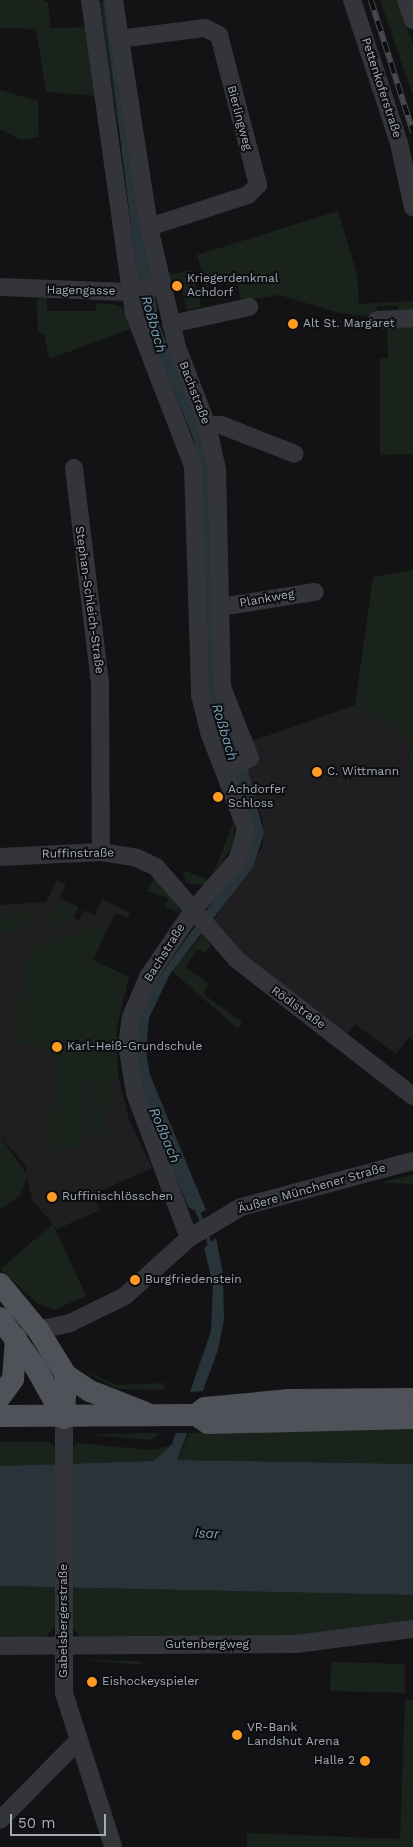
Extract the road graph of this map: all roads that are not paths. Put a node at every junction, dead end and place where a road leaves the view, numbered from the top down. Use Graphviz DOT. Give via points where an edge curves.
graph roads {
  1 [pos="90,0"];
  2 [pos="114,0"];
  3 [pos="352,0"];
  4 [pos="406,0"];
  5 [pos="413,20"];
  6 [pos="119,39"];
  7 [pos="413,207"];
  8 [pos="149,227"];
  9 [pos="0,287"];
  10 [pos="146,289"];
  11 [pos="249,307"];
  12 [pos="413,318"];
  13 [pos="376,320"];
  14 [pos="171,324"];
  15 [pos="206,425"];
  16 [pos="295,454"];
  17 [pos="74,468"];
  18 [pos="315,592"];
  19 [pos="220,607"];
  20 [pos="234,766"];
  21 [pos="101,852"];
  22 [pos="0,857"];
  23 [pos="201,918"];
  24 [pos="413,1096"];
  25 [pos="413,1161"];
  26 [pos="192,1236"];
  27 [pos="0,1284"];
  28 [pos="0,1318"];
  29 [pos="38,1330"];
  30 [pos="16,1338"];
  31 [pos="66,1375"];
  32 [pos="0,1397"];
  33 [pos="413,1399"];
  34 [pos="196,1415"];
  35 [pos="0,1416"];
  36 [pos="157,1416"];
  37 [pos="64,1418"];
  38 [pos="413,1418"];
  39 [pos="413,1629"];
  40 [pos="0,1646"];
  41 [pos="62,1646"];
  42 [pos="77,1742"];
  43 [pos="0,1820"];
  44 [pos="113,1847"];
  1 -- 10 [label="street, Bachstraße"];
  2 -- 6 [label="street, Bachstraße"];
  3 -- 7 [label="street, Pettenkoferstraße" via="399,143"];
  4 -- 5 [label="street"];
  6 -- 8 [label="street, Bachstraße"];
  6 -- 8 [label="street, Bierlingweg" via="205,28 219,35 258,185 248,195"];
  8 -- 10 [label="street, Bachstraße"];
  9 -- 10 [label="street, Hagengasse"];
  10 -- 14 [label="street, Bachstraße"];
  10 -- 20 [label="street, Bachstraße" via="192,457 197,677 209,732"];
  11 -- 14 [label="street"];
  12 -- 13 [label="street"];
  14 -- 15 [label="street, Bachstraße"];
  15 -- 16 [label="street" via="221,425"];
  15 -- 19 [label="street, Bachstraße" via="216,469"];
  17 -- 21 [label="street, Stephan-Schleich-Straße" via="100,683"];
  18 -- 19 [label="street, Plankweg"];
  19 -- 20 [label="street, Bachstraße" via="222,686 250,756"];
  20 -- 23 [label="street, Bachstraße" via="246,836 238,859"];
  21 -- 22 [label="street, Ruffinstraße"];
  21 -- 23 [label="street, Ruffinstraße" via="137,858 156,867"];
  23 -- 24 [label="street, Rödlstraße" via="237,960 274,992"];
  23 -- 26 [label="street, Bachstraße" via="148,977 131,1017 127,1049 135,1093"];
  25 -- 26 [label="street, Äußere Münchener Straße" via="241,1207"];
  26 -- 29 [label="street, Äußere Münchener Straße" via="125,1296 70,1323"];
  27 -- 29 [label="main road"];
  28 -- 30 [label="main road"];
  29 -- 31 [label="main road"];
  30 -- 32 [label="main road" via="13,1379"];
  30 -- 37 [label="main road"];
  31 -- 36 [label="main road" via="90,1390"];
  31 -- 37 [label="main road"];
  33 -- 34 [label="main road" via="290,1400 205,1408"];
  34 -- 36 [label="main road"];
  34 -- 38 [label="main road" via="208,1423"];
  35 -- 37 [label="main road"];
  36 -- 37 [label="main road"];
  37 -- 41 [label="street, Gabelsbergerstraße"];
  39 -- 41 [label="street, Gutenbergweg" via="296,1644"];
  40 -- 41 [label="street, Gutenbergweg"];
  41 -- 42 [label="street, Gabelsbergerstraße" via="64,1693"];
  42 -- 43 [label="street"];
  42 -- 44 [label="street, Gabelsbergerstraße"];
}
